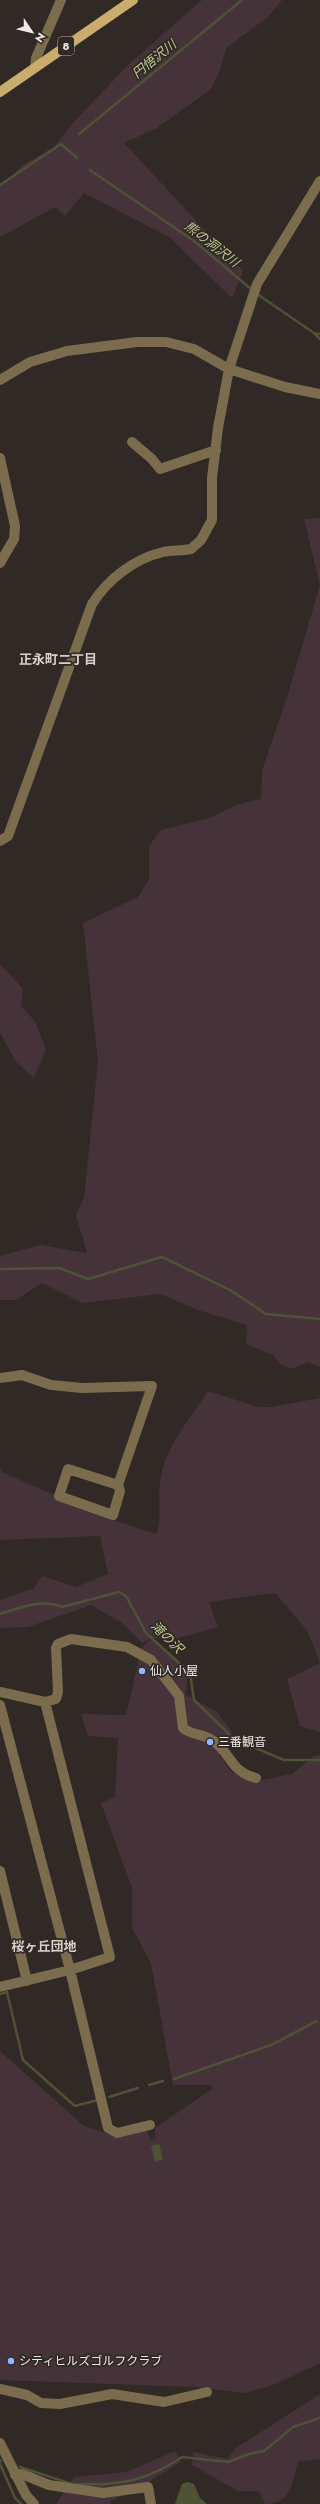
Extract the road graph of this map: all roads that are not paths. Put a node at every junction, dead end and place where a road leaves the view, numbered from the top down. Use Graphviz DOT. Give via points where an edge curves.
graph roads {
  1 [pos="61,0"];
  2 [pos="133,0"];
  3 [pos="35,68"];
  4 [pos="0,92"];
  5 [pos="320,181"];
  6 [pos="229,370"];
  7 [pos="0,380"];
  8 [pos="320,394"];
  9 [pos="132,442"];
  10 [pos="216,450"];
  11 [pos="0,458"];
  12 [pos="0,564"];
  13 [pos="0,841"];
  14 [pos="0,1378"];
  15 [pos="118,1485"];
  16 [pos="0,1692"];
  17 [pos="45,1702"];
  18 [pos="0,1705"];
  19 [pos="256,1778"];
  20 [pos="0,1871"];
  21 [pos="70,1970"];
  22 [pos="26,1981"];
  23 [pos="0,1987"];
  24 [pos="150,2125"];
  25 [pos="0,2389"];
  26 [pos="207,2392"];
  27 [pos="0,2443"];
  28 [pos="15,2475"];
  29 [pos="34,2504"];
  30 [pos="151,2504"];
  1 -- 3 [label="street" via="36,58"];
  2 -- 3 [label="main road, 8"];
  3 -- 4 [label="main road, 8"];
  5 -- 6 [label="street" via="257,284"];
  6 -- 7 [label="street" via="194,349 166,342 137,342 67,351 30,362"];
  6 -- 8 [label="street" via="285,387"];
  6 -- 10 [label="street"];
  9 -- 10 [label="street" via="152,458 160,469"];
  10 -- 13 [label="street" via="212,478 212,520 201,540 191,549 145,557 119,573 101,590 92,604 8,836"];
  11 -- 12 [label="street" via="16,526 14,539"];
  14 -- 15 [label="street" via="22,1375 51,1385 82,1388 152,1386"];
  15 -- 15 [label="street" via="120,1491 113,1515 59,1496 68,1469"];
  16 -- 17 [label="street"];
  17 -- 19 [label="street" via="52,1701 57,1696 58,1644 70,1639 126,1647 150,1660 170,1682 181,1701 183,1728 213,1740 238,1770 245,1776"];
  17 -- 21 [label="street" via="110,1957"];
  18 -- 21 [label="street"];
  20 -- 22 [label="street"];
  21 -- 22 [label="street"];
  21 -- 24 [label="street" via="108,2128 117,2133"];
  22 -- 23 [label="street"];
  25 -- 26 [label="street" via="27,2395 41,2403 60,2404 112,2394 164,2402"];
  27 -- 28 [label="street"];
  28 -- 29 [label="street"];
  28 -- 30 [label="street" via="22,2474 49,2485 104,2493 148,2487"];
}
